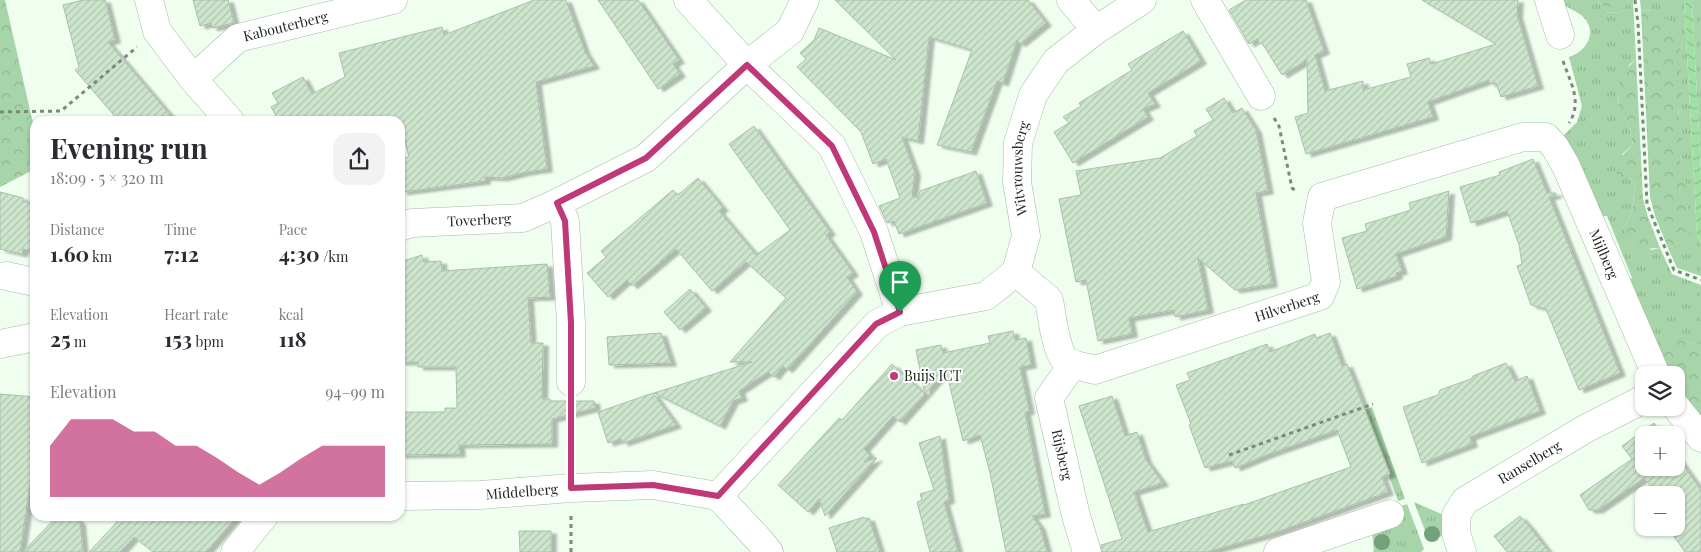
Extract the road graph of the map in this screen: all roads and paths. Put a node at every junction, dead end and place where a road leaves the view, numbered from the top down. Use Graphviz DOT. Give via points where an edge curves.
graph roads {
  1 [pos="149,0"];
  2 [pos="393,0"];
  3 [pos="688,0"];
  4 [pos="805,0"];
  5 [pos="1071,0"];
  6 [pos="1142,0"];
  7 [pos="1205,0"];
  8 [pos="1549,0"];
  9 [pos="1635,0"];
  10 [pos="1096,30"];
  11 [pos="157,31"];
  12 [pos="1560,35"];
  13 [pos="747,65"];
  14 [pos="193,79"];
  15 [pos="1261,96"];
  16 [pos="0,112"];
  17 [pos="226,116"];
  18 [pos="1546,137"];
  19 [pos="557,203"];
  20 [pos="1320,209"];
  21 [pos="405,225"];
  22 [pos="1016,272"];
  23 [pos="6,276"];
  24 [pos="1701,280"];
  25 [pos="30,281"];
  26 [pos="900,312"];
  27 [pos="30,338"];
  28 [pos="0,344"];
  29 [pos="1073,364"];
  30 [pos="1652,366"];
  31 [pos="571,382"];
  32 [pos="1373,404"];
  33 [pos="1635,404"];
  34 [pos="1683,416"];
  35 [pos="1701,438"];
  36 [pos="1229,455"];
  37 [pos="571,488"];
  38 [pos="405,496"];
  39 [pos="718,496"];
  40 [pos="1390,514"];
  41 [pos="260,521"];
  42 [pos="235,552"];
  43 [pos="571,552"];
  44 [pos="768,552"];
  45 [pos="1087,552"];
  46 [pos="1278,552"];
  47 [pos="1462,552"];
  1 -- 11 [label="street"];
  2 -- 14 [label="street, Kabouterberg" via="238,38"];
  3 -- 13 [label="street"];
  4 -- 13 [label="street, Toverberg" via="790,31"];
  5 -- 10 [label="street"];
  6 -- 10 [label="street, Witvrouwsberg"];
  7 -- 15 [label="street"];
  8 -- 12 [label="street"];
  9 -- 24 [label="path" via="1647,204 1674,270"];
  10 -- 22 [label="street, Witvrouwsberg" via="1056,61 1032,95 1018,143 1017,182 1026,236"];
  11 -- 14 [label="street"];
  11 -- 16 [label="path" via="61,111"];
  12 -- 18 [label="path" via="1576,108 1566,126"];
  13 -- 19 [label="street, Toverberg" via="646,158"];
  13 -- 26 [label="street" via="832,146 874,232"];
  14 -- 17 [label="street"];
  15 -- 20 [label="path" via="1279,126 1292,188"];
  18 -- 20 [label="street" via="1522,137 1322,197"];
  18 -- 30 [label="street, Mijlberg" via="1566,166"];
  19 -- 21 [label="street, Toverberg" via="523,218"];
  19 -- 31 [label="street" via="565,221"];
  20 -- 29 [label="street, Hilverberg" via="1317,223 1326,282 1320,296 1095,370"];
  22 -- 26 [label="street" via="986,296"];
  22 -- 29 [label="street" via="1049,300 1056,339 1065,359"];
  23 -- 25 [label="street"];
  26 -- 39 [label="street" via="876,324"];
  27 -- 28 [label="street"];
  29 -- 45 [label="street, Rijsberg" via="1049,398"];
  31 -- 37 [label="path"];
  32 -- 36 [label="path"];
  33 -- 47 [label="street, Ranselberg" via="1585,429 1465,502 1456,515 1456,533"];
  34 -- 35 [label="street"];
  37 -- 38 [label="street, Middelberg" via="480,495"];
  37 -- 39 [label="street, Middelberg" via="653,485"];
  37 -- 43 [label="path"];
  39 -- 44 [label="street"];
  40 -- 46 [label="street"];
  41 -- 42 [label="street"];
}
